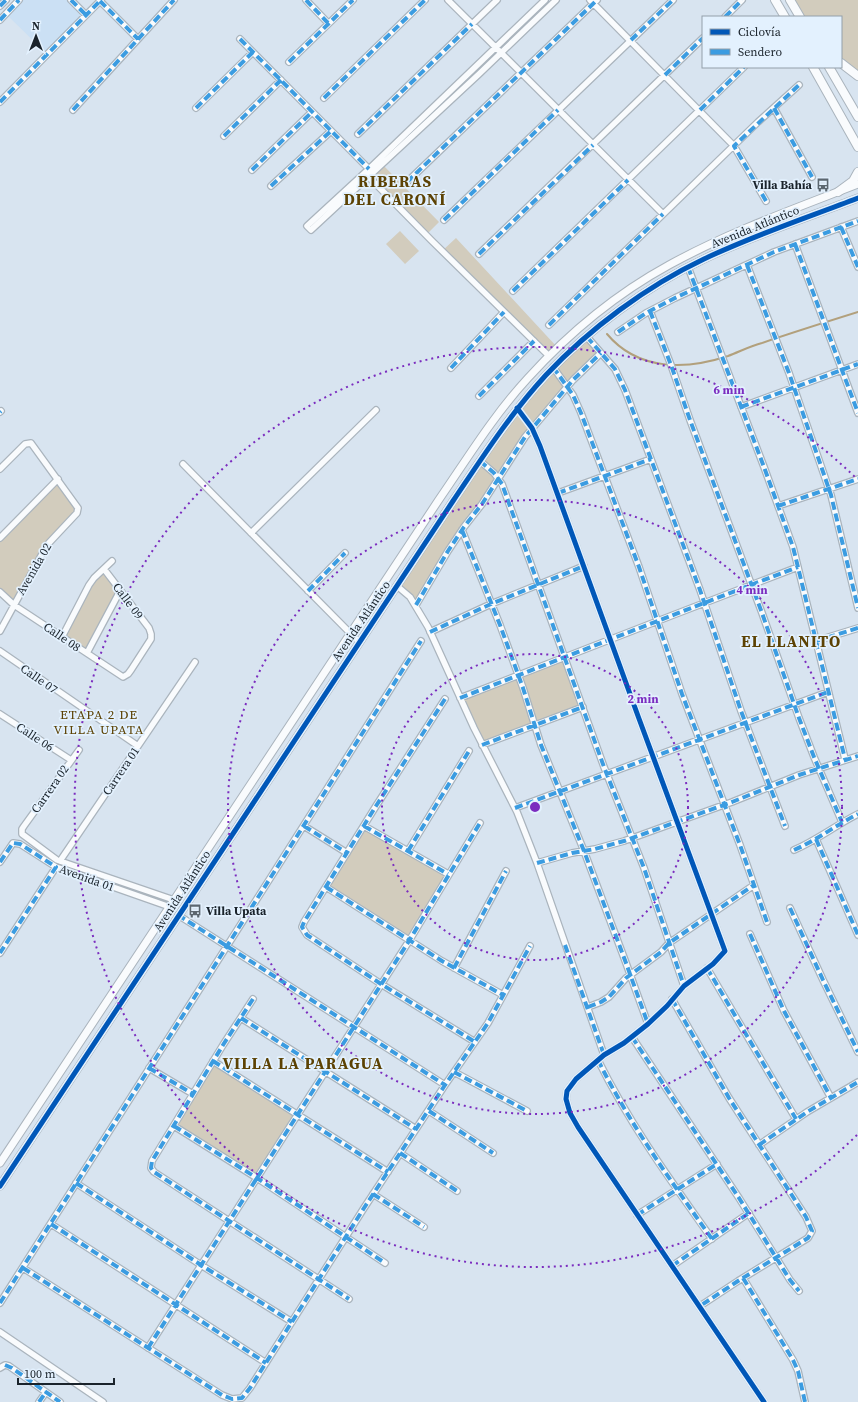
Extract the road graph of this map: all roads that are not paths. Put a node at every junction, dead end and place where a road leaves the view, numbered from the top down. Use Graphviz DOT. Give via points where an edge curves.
graph roads {
  1 [pos="6,0"];
  2 [pos="20,0"];
  3 [pos="71,0"];
  4 [pos="100,0"];
  5 [pos="174,0"];
  6 [pos="306,0"];
  7 [pos="353,0"];
  8 [pos="425,0"];
  9 [pos="448,0"];
  10 [pos="497,0"];
  11 [pos="545,0"];
  12 [pos="556,0"];
  13 [pos="672,0"];
  14 [pos="742,0"];
  15 [pos="775,0"];
  16 [pos="790,0"];
  17 [pos="594,1"];
  18 [pos="0,6"];
  19 [pos="86,15"];
  20 [pos="726,16"];
  21 [pos="784,16"];
  22 [pos="799,16"];
  23 [pos="0,20"];
  24 [pos="328,24"];
  25 [pos="472,24"];
  26 [pos="138,39"];
  27 [pos="240,39"];
  28 [pos="702,39"];
  29 [pos="631,40"];
  30 [pos="495,48"];
  31 [pos="253,52"];
  32 [pos="501,53"];
  33 [pos="289,62"];
  34 [pos="842,64"];
  35 [pos="743,68"];
  36 [pos="814,68"];
  37 [pos="830,68"];
  38 [pos="521,73"];
  39 [pos="665,75"];
  40 [pos="858,76"];
  41 [pos="281,80"];
  42 [pos="800,85"];
  43 [pos="324,98"];
  44 [pos="0,102"];
  45 [pos="196,108"];
  46 [pos="774,108"];
  47 [pos="73,110"];
  48 [pos="558,110"];
  49 [pos="700,110"];
  50 [pos="312,112"];
  51 [pos="858,117"];
  52 [pos="331,131"];
  53 [pos="358,134"];
  54 [pos="224,136"];
  55 [pos="593,145"];
  56 [pos="734,146"];
  57 [pos="858,147"];
  58 [pos="252,170"];
  59 [pos="858,172"];
  60 [pos="367,173"];
  61 [pos="812,177"];
  62 [pos="628,180"];
  63 [pos="408,182"];
  64 [pos="858,184"];
  65 [pos="271,186"];
  66 [pos="838,192"];
  67 [pos="858,198"];
  68 [pos="766,201"];
  69 [pos="663,214"];
  70 [pos="444,220"];
  71 [pos="858,221"];
  72 [pos="840,228"];
  73 [pos="795,244"];
  74 [pos="479,254"];
  75 [pos="747,265"];
  76 [pos="688,267"];
  77 [pos="858,267"];
  78 [pos="696,288"];
  79 [pos="514,291"];
  80 [pos="650,311"];
  81 [pos="504,312"];
  82 [pos="549,325"];
  83 [pos="618,332"];
  84 [pos="587,337"];
  85 [pos="534,341"];
  86 [pos="601,353"];
  87 [pos="549,356"];
  88 [pos="858,364"];
  89 [pos="553,367"];
  90 [pos="450,368"];
  91 [pos="842,370"];
  92 [pos="568,387"];
  93 [pos="794,388"];
  94 [pos="480,396"];
  95 [pos="741,407"];
  96 [pos="517,408"];
  97 [pos="376,410"];
  98 [pos="858,413"];
  99 [pos="532,428"];
  100 [pos="651,459"];
  101 [pos="480,461"];
  102 [pos="183,464"];
  103 [pos="0,469"];
  104 [pos="604,475"];
  105 [pos="499,478"];
  106 [pos="58,479"];
  107 [pos="858,479"];
  108 [pos="829,489"];
  109 [pos="558,493"];
  110 [pos="778,506"];
  111 [pos="462,530"];
  112 [pos="251,533"];
  113 [pos="0,538"];
  114 [pos="345,553"];
  115 [pos="112,562"];
  116 [pos="584,566"];
  117 [pos="798,567"];
  118 [pos="104,569"];
  119 [pos="538,585"];
  120 [pos="751,585"];
  121 [pos="397,586"];
  122 [pos="120,590"];
  123 [pos="308,591"];
  124 [pos="0,592"];
  125 [pos="705,603"];
  126 [pos="491,604"];
  127 [pos="14,605"];
  128 [pos="416,605"];
  129 [pos="858,608"];
  130 [pos="657,620"];
  131 [pos="858,628"];
  132 [pos="0,631"];
  133 [pos="430,632"];
  134 [pos="350,634"];
  135 [pos="62,637"];
  136 [pos="611,640"];
  137 [pos="816,641"];
  138 [pos="359,642"];
  139 [pos="421,642"];
  140 [pos="0,651"];
  141 [pos="87,654"];
  142 [pos="565,658"];
  143 [pos="195,662"];
  144 [pos="518,675"];
  145 [pos="126,676"];
  146 [pos="828,692"];
  147 [pos="460,698"];
  148 [pos="445,699"];
  149 [pos="794,704"];
  150 [pos="583,707"];
  151 [pos="0,714"];
  152 [pos="746,722"];
  153 [pos="534,724"];
  154 [pos="699,740"];
  155 [pos="482,745"];
  156 [pos="138,746"];
  157 [pos="79,750"];
  158 [pos="469,751"];
  159 [pos="653,756"];
  160 [pos="858,756"];
  161 [pos="845,759"];
  162 [pos="71,760"];
  163 [pos="819,768"];
  164 [pos="607,774"];
  165 [pos="769,787"];
  166 [pos="560,791"];
  167 [pos="724,804"];
  168 [pos="515,808"];
  169 [pos="858,816"];
  170 [pos="677,821"];
  171 [pos="842,822"];
  172 [pos="480,823"];
  173 [pos="304,826"];
  174 [pos="364,826"];
  175 [pos="785,826"];
  176 [pos="22,829"];
  177 [pos="632,838"];
  178 [pos="816,839"];
  179 [pos="794,850"];
  180 [pos="408,851"];
  181 [pos="584,851"];
  182 [pos="347,853"];
  183 [pos="60,861"];
  184 [pos="0,862"];
  185 [pos="537,863"];
  186 [pos="56,868"];
  187 [pos="506,871"];
  188 [pos="448,874"];
  189 [pos="754,885"];
  190 [pos="326,887"];
  191 [pos="174,900"];
  192 [pos="170,907"];
  193 [pos="790,908"];
  194 [pos="712,914"];
  195 [pos="178,915"];
  196 [pos="767,922"];
  197 [pos="750,934"];
  198 [pos="858,935"];
  199 [pos="409,941"];
  200 [pos="669,943"];
  201 [pos="227,946"];
  202 [pos="530,946"];
  203 [pos="0,953"];
  204 [pos="454,968"];
  205 [pos="707,968"];
  206 [pos="631,975"];
  207 [pos="381,984"];
  208 [pos="684,986"];
  209 [pos="503,995"];
  210 [pos="253,999"];
  211 [pos="672,999"];
  212 [pos="588,1007"];
  213 [pos="241,1018"];
  214 [pos="648,1024"];
  215 [pos="353,1027"];
  216 [pos="632,1037"];
  217 [pos="475,1042"];
  218 [pos="858,1052"];
  219 [pos="604,1055"];
  220 [pos="598,1060"];
  221 [pos="213,1062"];
  222 [pos="149,1068"];
  223 [pos="324,1072"];
  224 [pos="454,1072"];
  225 [pos="858,1082"];
  226 [pos="445,1085"];
  227 [pos="193,1094"];
  228 [pos="831,1098"];
  229 [pos="428,1111"];
  230 [pos="527,1111"];
  231 [pos="298,1114"];
  232 [pos="796,1119"];
  233 [pos="174,1126"];
  234 [pos="416,1129"];
  235 [pos="759,1145"];
  236 [pos="400,1153"];
  237 [pos="493,1153"];
  238 [pos="0,1163"];
  239 [pos="717,1164"];
  240 [pos="388,1172"];
  241 [pos="257,1178"];
  242 [pos="76,1183"];
  243 [pos="0,1186"];
  244 [pos="677,1190"];
  245 [pos="457,1191"];
  246 [pos="374,1194"];
  247 [pos="749,1213"];
  248 [pos="637,1215"];
  249 [pos="229,1222"];
  250 [pos="51,1224"];
  251 [pos="424,1227"];
  252 [pos="346,1236"];
  253 [pos="712,1239"];
  254 [pos="776,1258"];
  255 [pos="385,1262"];
  256 [pos="202,1265"];
  257 [pos="672,1266"];
  258 [pos="23,1268"];
  259 [pos="743,1278"];
  260 [pos="319,1279"];
  261 [pos="799,1291"];
  262 [pos="348,1299"];
  263 [pos="0,1303"];
  264 [pos="176,1305"];
  265 [pos="700,1306"];
  266 [pos="292,1322"];
  267 [pos="0,1332"];
  268 [pos="148,1348"];
  269 [pos="266,1363"];
  270 [pos="2,1366"];
  271 [pos="46,1392"];
  272 [pos="39,1402"];
  273 [pos="60,1402"];
  274 [pos="103,1402"];
  275 [pos="764,1402"];
  276 [pos="804,1402"];
  1 -- 18 [label="street"];
  2 -- 23 [label="street"];
  3 -- 19 [label="street"];
  4 -- 19 [label="street"];
  4 -- 26 [label="street"];
  5 -- 26 [label="street"];
  6 -- 24 [label="street"];
  7 -- 24 [label="street"];
  8 -- 43 [label="street"];
  9 -- 25 [label="street"];
  10 -- 25 [label="street"];
  11 -- 30 [label="street"];
  12 -- 32 [label="street"];
  13 -- 29 [label="street"];
  14 -- 20 [label="street"];
  15 -- 21 [label="main road"];
  16 -- 22 [label="main road"];
  17 -- 29 [label="street"];
  17 -- 38 [label="street"];
  19 -- 44 [label="street"];
  24 -- 33 [label="street"];
  25 -- 30 [label="street"];
  25 -- 53 [label="street"];
  26 -- 47 [label="street"];
  27 -- 31 [label="street"];
  28 -- 39 [label="street"];
  29 -- 39 [label="street"];
  29 -- 48 [label="street"];
  30 -- 32 [label="street"];
  30 -- 60 [label="street"];
  31 -- 41 [label="street"];
  31 -- 45 [label="street"];
  32 -- 38 [label="street"];
  32 -- 60 [label="street"];
  34 -- 40 [label="main road"];
  35 -- 49 [label="street"];
  36 -- 57 [label="main road"];
  37 -- 51 [label="main road"];
  38 -- 48 [label="street"];
  38 -- 63 [label="street"];
  39 -- 49 [label="street"];
  39 -- 55 [label="street"];
  41 -- 50 [label="street"];
  41 -- 54 [label="street"];
  42 -- 46 [label="street"];
  46 -- 56 [label="street"];
  46 -- 61 [label="street"];
  48 -- 55 [label="street"];
  48 -- 70 [label="street"];
  49 -- 56 [label="street"];
  49 -- 62 [label="street"];
  50 -- 52 [label="street"];
  50 -- 58 [label="street"];
  52 -- 60 [label="street"];
  52 -- 65 [label="street"];
  55 -- 62 [label="street"];
  55 -- 74 [label="street"];
  56 -- 68 [label="street"];
  56 -- 69 [label="street"];
  59 -- 66 [label="main road" via="853,181"];
  60 -- 60 [label="street" via="307,226 311,230"];
  60 -- 81 [label="street"];
  62 -- 69 [label="street"];
  62 -- 79 [label="street"];
  64 -- 66 [label="street, Avenida Atlántico"];
  66 -- 87 [label="street, Avenida Atlántico" via="727,236 668,265 601,310"];
  67 -- 76 [label="street, Avenida Atlántico" via="746,241"];
  69 -- 82 [label="street"];
  71 -- 72 [label="street"];
  72 -- 73 [label="street"];
  72 -- 77 [label="street"];
  73 -- 75 [label="street"];
  73 -- 91 [label="street"];
  75 -- 78 [label="street"];
  75 -- 93 [label="street"];
  76 -- 78 [label="street"];
  76 -- 84 [label="street, Avenida Atlántico" via="636,300"];
  78 -- 80 [label="street"];
  78 -- 95 [label="street"];
  80 -- 83 [label="street"];
  80 -- 120 [label="street"];
  81 -- 85 [label="street"];
  81 -- 90 [label="street"];
  84 -- 86 [label="street"];
  84 -- 89 [label="street, Avenida Atlántico"];
  85 -- 87 [label="street"];
  85 -- 94 [label="street"];
  86 -- 92 [label="street"];
  86 -- 100 [label="street" via="616,369"];
  87 -- 134 [label="street, Avenida Atlántico" via="495,418"];
  88 -- 91 [label="street"];
  89 -- 92 [label="street"];
  89 -- 96 [label="street, Avenida Atlántico"];
  91 -- 93 [label="street"];
  91 -- 98 [label="street"];
  92 -- 99 [label="street"];
  92 -- 104 [label="street" via="578,403"];
  93 -- 95 [label="street"];
  93 -- 108 [label="street"];
  95 -- 110 [label="street"];
  96 -- 99 [label="street"];
  96 -- 101 [label="street, Avenida Atlántico"];
  97 -- 112 [label="street"];
  99 -- 105 [label="street"];
  99 -- 109 [label="street"];
  100 -- 104 [label="street"];
  100 -- 125 [label="street"];
  101 -- 105 [label="street"];
  101 -- 121 [label="street, Avenida Atlántico"];
  102 -- 112 [label="street"];
  103 -- 106 [label="street" via="29,442"];
  104 -- 109 [label="street"];
  104 -- 130 [label="street"];
  105 -- 111 [label="street"];
  105 -- 119 [label="street"];
  106 -- 113 [label="street"];
  106 -- 127 [label="street, Avenida 02" via="78,506 77,513 46,545"];
  107 -- 108 [label="street"];
  108 -- 110 [label="street"];
  108 -- 129 [label="street"];
  109 -- 116 [label="street"];
  110 -- 117 [label="street"];
  111 -- 126 [label="street"];
  111 -- 128 [label="street"];
  112 -- 123 [label="street"];
  114 -- 123 [label="street"];
  115 -- 118 [label="street"];
  116 -- 119 [label="street"];
  116 -- 136 [label="street"];
  117 -- 120 [label="street"];
  117 -- 137 [label="street"];
  118 -- 122 [label="street, Calle 09"];
  118 -- 135 [label="street" via="89,585"];
  119 -- 126 [label="street"];
  119 -- 142 [label="street"];
  120 -- 125 [label="street"];
  120 -- 149 [label="street"];
  121 -- 128 [label="street" via="406,592"];
  121 -- 138 [label="street, Avenida Atlántico"];
  122 -- 141 [label="street"];
  122 -- 145 [label="street, Calle 09" via="151,634 147,645"];
  123 -- 134 [label="street"];
  124 -- 127 [label="street, Calle 08"];
  125 -- 130 [label="street"];
  125 -- 152 [label="street"];
  126 -- 133 [label="street"];
  126 -- 144 [label="street"];
  127 -- 132 [label="street, Avenida 02"];
  127 -- 135 [label="street, Calle 08"];
  128 -- 133 [label="street"];
  130 -- 136 [label="street"];
  130 -- 154 [label="street"];
  131 -- 137 [label="street"];
  133 -- 147 [label="street"];
  134 -- 138 [label="street"];
  134 -- 191 [label="street, Avenida Atlántico"];
  135 -- 141 [label="street, Calle 08"];
  136 -- 142 [label="street"];
  136 -- 159 [label="street"];
  137 -- 146 [label="street"];
  138 -- 195 [label="street, Avenida Atlántico"];
  139 -- 173 [label="street"];
  140 -- 156 [label="street, Calle 07"];
  141 -- 145 [label="street, Calle 08" via="121,676"];
  142 -- 144 [label="street"];
  142 -- 150 [label="street"];
  143 -- 156 [label="street, Carrera 01"];
  144 -- 147 [label="street"];
  144 -- 153 [label="street"];
  146 -- 149 [label="street"];
  146 -- 161 [label="street"];
  147 -- 155 [label="street"];
  148 -- 174 [label="street"];
  149 -- 152 [label="street"];
  149 -- 163 [label="street"];
  150 -- 153 [label="street"];
  150 -- 164 [label="street"];
  151 -- 162 [label="street, Calle 06"];
  152 -- 154 [label="street"];
  152 -- 165 [label="street"];
  153 -- 155 [label="street"];
  153 -- 166 [label="street"];
  154 -- 159 [label="street"];
  154 -- 167 [label="street"];
  155 -- 168 [label="street"];
  156 -- 183 [label="street, Carrera 01"];
  157 -- 162 [label="street, Carrera 02"];
  158 -- 180 [label="street"];
  159 -- 164 [label="street"];
  159 -- 170 [label="street"];
  160 -- 161 [label="street"];
  161 -- 163 [label="street"];
  162 -- 176 [label="street, Carrera 02"];
  163 -- 165 [label="street"];
  163 -- 171 [label="street"];
  164 -- 166 [label="street"];
  164 -- 177 [label="street"];
  165 -- 167 [label="street"];
  165 -- 175 [label="street"];
  166 -- 168 [label="street"];
  166 -- 181 [label="street"];
  167 -- 170 [label="street"];
  167 -- 189 [label="street"];
  168 -- 185 [label="street"];
  169 -- 171 [label="street"];
  170 -- 177 [label="street"];
  170 -- 194 [label="street"];
  171 -- 178 [label="street"];
  172 -- 188 [label="street"];
  173 -- 182 [label="street"];
  173 -- 201 [label="street"];
  174 -- 180 [label="street"];
  174 -- 182 [label="street"];
  176 -- 183 [label="street, Avenida 01" via="24,837"];
  177 -- 181 [label="street"];
  177 -- 200 [label="street"];
  178 -- 179 [label="street"];
  178 -- 198 [label="street"];
  180 -- 188 [label="street"];
  181 -- 185 [label="street"];
  181 -- 206 [label="street"];
  182 -- 190 [label="street"];
  183 -- 191 [label="street, Avenida 01"];
  184 -- 186 [label="street, Avenida 01" via="13,843 20,844"];
  185 -- 212 [label="street"];
  186 -- 192 [label="street, Avenida 01"];
  186 -- 203 [label="street"];
  187 -- 204 [label="street"];
  188 -- 199 [label="street"];
  189 -- 194 [label="street"];
  189 -- 196 [label="street"];
  190 -- 199 [label="street"];
  190 -- 207 [label="street" via="304,922 304,932"];
  191 -- 192 [label="street, Avenida Atlántico"];
  192 -- 238 [label="street, Avenida Atlántico"];
  193 -- 218 [label="street"];
  194 -- 200 [label="street"];
  194 -- 205 [label="street" via="725,951"];
  195 -- 201 [label="street"];
  195 -- 243 [label="street, Avenida Atlántico"];
  197 -- 228 [label="street" via="784,1011"];
  199 -- 204 [label="street"];
  199 -- 207 [label="street"];
  200 -- 206 [label="street"];
  200 -- 208 [label="street"];
  201 -- 215 [label="street"];
  201 -- 222 [label="street"];
  202 -- 209 [label="street"];
  204 -- 209 [label="street"];
  205 -- 208 [label="street"];
  205 -- 232 [label="street"];
  206 -- 212 [label="street" via="609,997"];
  206 -- 214 [label="street"];
  207 -- 215 [label="street"];
  207 -- 217 [label="street"];
  208 -- 211 [label="street"];
  209 -- 217 [label="street"];
  210 -- 213 [label="street"];
  211 -- 214 [label="street"];
  211 -- 235 [label="street"];
  212 -- 219 [label="street"];
  213 -- 221 [label="street"];
  213 -- 223 [label="street"];
  214 -- 216 [label="street"];
  215 -- 223 [label="street"];
  215 -- 226 [label="street"];
  216 -- 219 [label="street"];
  216 -- 239 [label="street"];
  217 -- 224 [label="street"];
  219 -- 220 [label="street"];
  220 -- 244 [label="street" via="623,1106"];
  220 -- 248 [label="street" via="576,1079 567,1091 567,1104 578,1127"];
  221 -- 227 [label="street"];
  221 -- 231 [label="street"];
  222 -- 227 [label="street"];
  222 -- 242 [label="street"];
  223 -- 231 [label="street"];
  223 -- 234 [label="street"];
  224 -- 226 [label="street"];
  224 -- 230 [label="street"];
  225 -- 228 [label="street"];
  226 -- 229 [label="street"];
  227 -- 233 [label="street"];
  228 -- 232 [label="street"];
  229 -- 234 [label="street"];
  229 -- 237 [label="street"];
  231 -- 240 [label="street"];
  231 -- 241 [label="street"];
  232 -- 235 [label="street"];
  233 -- 241 [label="street"];
  233 -- 249 [label="street" via="152,1161 151,1170"];
  234 -- 236 [label="street"];
  235 -- 254 [label="street" via="806,1217 812,1231 808,1238"];
  236 -- 240 [label="street"];
  236 -- 245 [label="street"];
  239 -- 244 [label="street"];
  239 -- 247 [label="street"];
  240 -- 246 [label="street"];
  241 -- 249 [label="street"];
  241 -- 252 [label="street"];
  242 -- 250 [label="street"];
  242 -- 256 [label="street"];
  244 -- 248 [label="street"];
  244 -- 253 [label="street"];
  246 -- 251 [label="street"];
  246 -- 252 [label="street"];
  247 -- 253 [label="street"];
  247 -- 254 [label="street"];
  248 -- 257 [label="street"];
  249 -- 256 [label="street"];
  249 -- 260 [label="street"];
  250 -- 258 [label="street"];
  250 -- 264 [label="street"];
  252 -- 255 [label="street"];
  252 -- 260 [label="street"];
  253 -- 257 [label="street"];
  254 -- 259 [label="street"];
  254 -- 261 [label="street"];
  256 -- 264 [label="street"];
  256 -- 266 [label="street"];
  257 -- 265 [label="street"];
  258 -- 263 [label="street"];
  258 -- 268 [label="street"];
  259 -- 265 [label="street"];
  259 -- 276 [label="street" via="793,1360 798,1371"];
  260 -- 262 [label="street"];
  260 -- 266 [label="street"];
  264 -- 268 [label="street"];
  264 -- 269 [label="street"];
  265 -- 275 [label="street"];
  266 -- 269 [label="street"];
  267 -- 274 [label="street"];
  268 -- 269 [label="street" via="232,1399 245,1395"];
  270 -- 271 [label="street" via="12,1368"];
  271 -- 272 [label="street"];
  271 -- 273 [label="street"];
}
